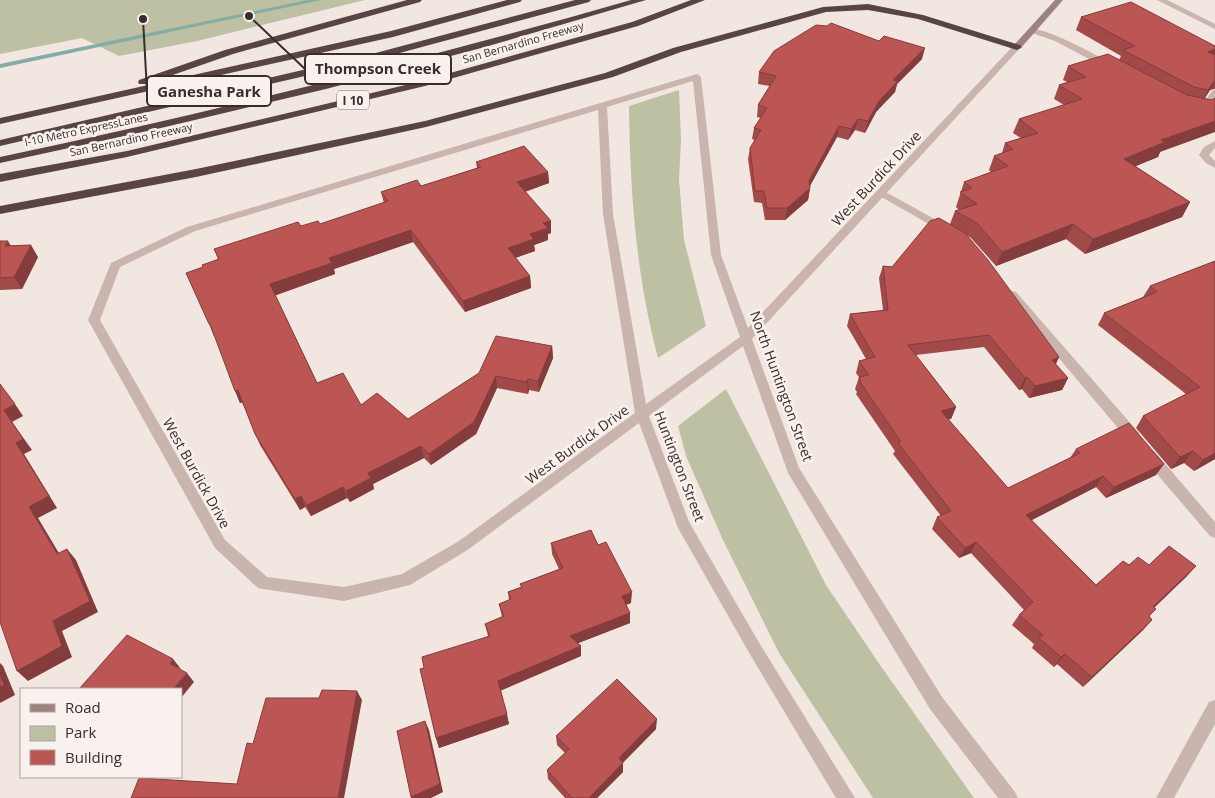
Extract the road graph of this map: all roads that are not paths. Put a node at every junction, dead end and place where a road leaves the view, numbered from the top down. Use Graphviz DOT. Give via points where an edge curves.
graph roads {
  1 [pos="417,0"];
  2 [pos="517,0"];
  3 [pos="586,0"];
  4 [pos="641,0"];
  5 [pos="700,0"];
  6 [pos="1059,0"];
  7 [pos="1161,0"];
  8 [pos="1215,27"];
  9 [pos="1032,30"];
  10 [pos="1017,47"];
  11 [pos="1116,70"];
  12 [pos="697,76"];
  13 [pos="1215,93"];
  14 [pos="82,104"];
  15 [pos="602,105"];
  16 [pos="1190,107"];
  17 [pos="1204,109"];
  18 [pos="1215,115"];
  19 [pos="0,121"];
  20 [pos="0,143"];
  21 [pos="1215,144"];
  22 [pos="0,160"];
  23 [pos="1215,165"];
  24 [pos="0,178"];
  25 [pos="882,193"];
  26 [pos="0,210"];
  27 [pos="958,236"];
  28 [pos="1004,286"];
  29 [pos="746,338"];
  30 [pos="642,415"];
  31 [pos="1215,532"];
  32 [pos="1215,708"];
  33 [pos="846,798"];
  34 [pos="1009,798"];
  35 [pos="1165,798"];
  1 -- 14 [label="highway" via="230,52"];
  2 -- 14 [label="highway" via="384,36"];
  3 -- 20 [label="highway, I-10 Metro ExpressLanes" via="370,58"];
  4 -- 22 [label="highway, I-10 Metro ExpressLanes" via="376,75 96,141"];
  5 -- 24 [label="highway, San Bernardino Freeway / I 10" via="635,24 421,84 127,154"];
  6 -- 9 [label="main road, West Burdick Drive"];
  7 -- 8 [label="street"];
  9 -- 10 [label="main road, West Burdick Drive"];
  9 -- 11 [label="street" via="1058,39"];
  10 -- 25 [label="street, West Burdick Drive"];
  10 -- 26 [label="highway" via="911,15 868,6 826,8 677,50 609,75 426,124 196,173"];
  12 -- 15 [label="street, West Burdick Drive"];
  12 -- 29 [label="street, North Huntington Street" via="716,255"];
  13 -- 17 [label="street"];
  14 -- 19 [label="highway"];
  15 -- 30 [label="street, Huntington Street" via="608,214"];
  15 -- 30 [label="street, West Burdick Drive" via="191,229 115,265 94,320 220,544 263,583 344,594 405,580 464,545"];
  16 -- 17 [label="street"];
  17 -- 18 [label="street"];
  21 -- 23 [label="street" via="1204,155"];
  25 -- 27 [label="street"];
  25 -- 29 [label="street, West Burdick Drive"];
  28 -- 31 [label="street"];
  29 -- 30 [label="street, West Burdick Drive"];
  29 -- 34 [label="street, North Huntington Street" via="793,469 936,702"];
  30 -- 33 [label="street, Huntington Street" via="683,524 756,652"];
  32 -- 35 [label="street"];
}
